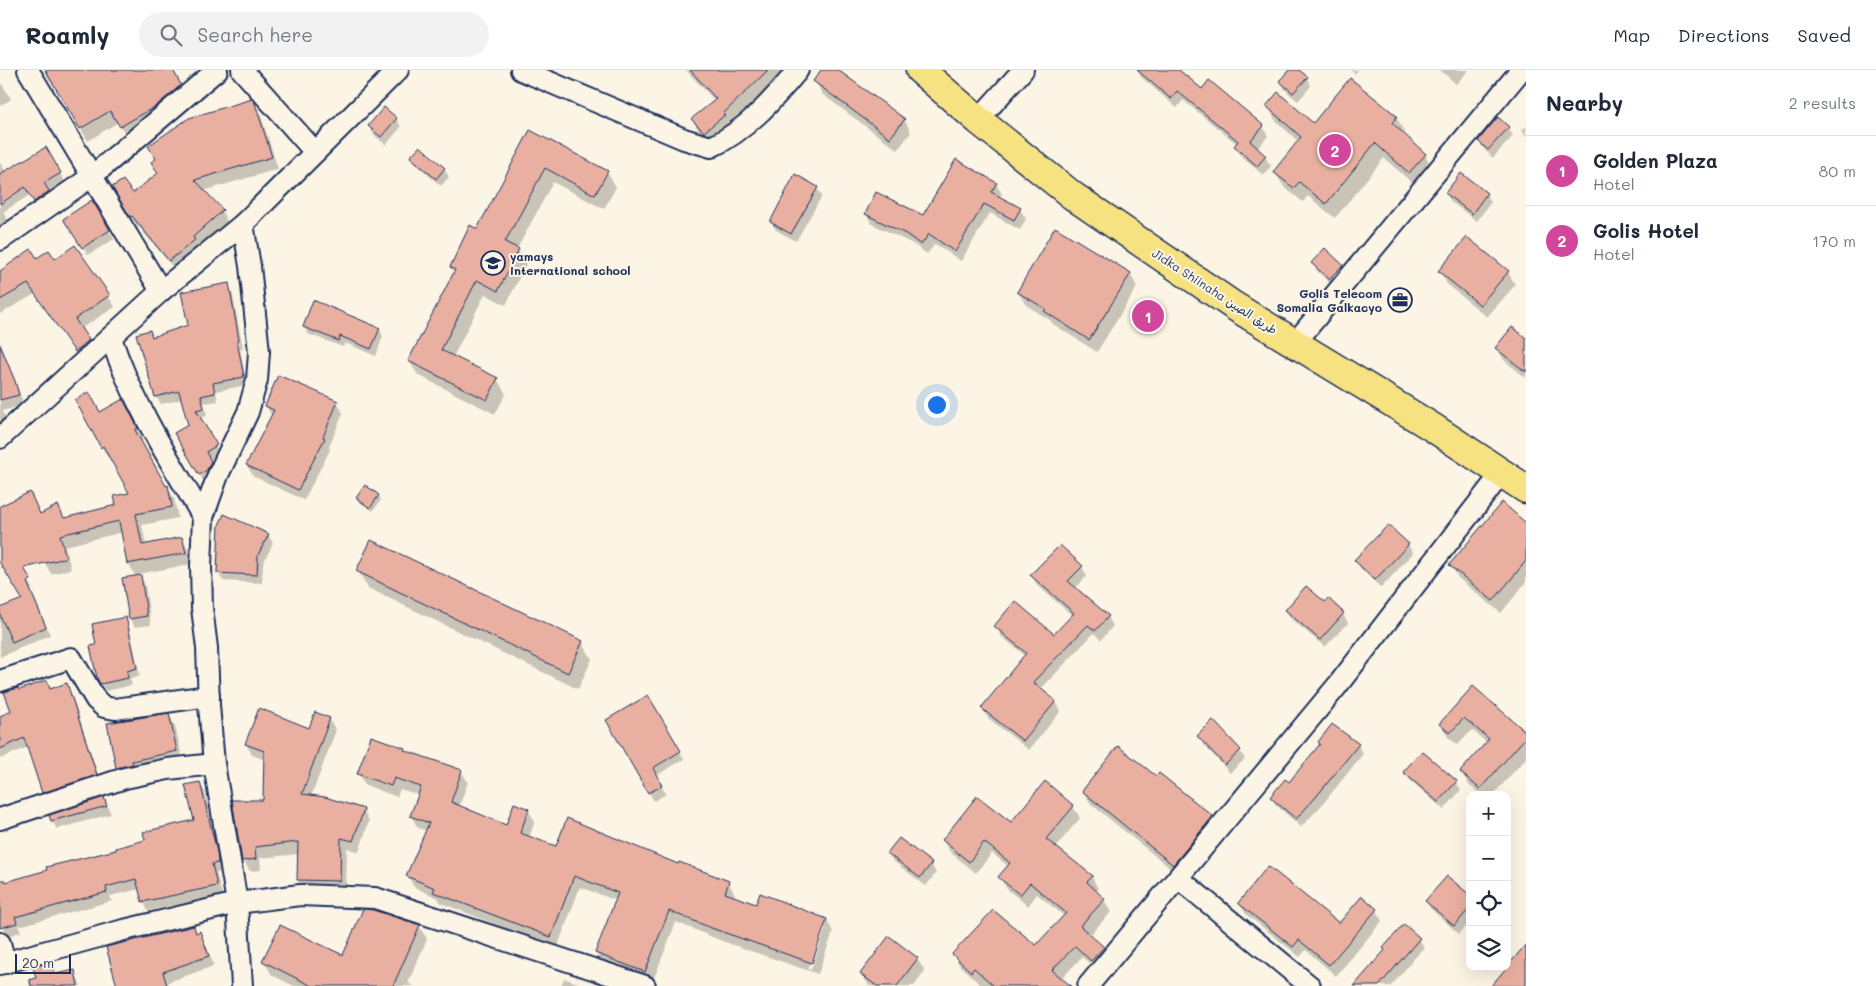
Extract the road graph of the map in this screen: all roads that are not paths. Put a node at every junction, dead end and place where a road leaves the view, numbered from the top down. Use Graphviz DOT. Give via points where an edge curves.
graph roads {
  1 [pos="28,70"];
  2 [pos="217,70"];
  3 [pos="242,70"];
  4 [pos="398,70"];
  5 [pos="521,70"];
  6 [pos="798,70"];
  7 [pos="920,70"];
  8 [pos="1023,70"];
  9 [pos="1521,70"];
  10 [pos="978,120"];
  11 [pos="315,152"];
  12 [pos="91,176"];
  13 [pos="243,224"];
  14 [pos="0,240"];
  15 [pos="161,291"];
  16 [pos="111,338"];
  17 [pos="1295,343"];
  18 [pos="0,438"];
  19 [pos="1501,474"];
  20 [pos="1526,489"];
  21 [pos="203,517"];
  22 [pos="0,681"];
  23 [pos="209,696"];
  24 [pos="214,764"];
  25 [pos="0,819"];
  26 [pos="1178,878"];
  27 [pos="238,903"];
  28 [pos="0,943"];
  29 [pos="3,963"];
  30 [pos="1289,980"];
  31 [pos="242,986"];
  32 [pos="645,986"];
  33 [pos="1088,986"];
  34 [pos="1310,986"];
  1 -- 12 [label="street"];
  2 -- 12 [label="street"];
  3 -- 11 [label="street"];
  4 -- 11 [label="street"];
  5 -- 6 [label="street" via="684,139 711,147 756,116"];
  7 -- 10 [label="main road, Jidka Shiinaha طريق الصين"];
  8 -- 10 [label="street"];
  9 -- 17 [label="street"];
  10 -- 17 [label="main road, Jidka Shiinaha طريق الصين" via="1073,196 1234,306"];
  11 -- 13 [label="street"];
  12 -- 14 [label="street"];
  12 -- 15 [label="street"];
  13 -- 15 [label="street"];
  13 -- 21 [label="street" via="258,352 256,380 248,412 218,475"];
  15 -- 16 [label="street"];
  16 -- 18 [label="street"];
  16 -- 21 [label="street" via="130,388 156,439"];
  17 -- 19 [label="main road, Jidka Shiinaha طريق الصين"];
  19 -- 20 [label="main road, Jidka Shiinaha طريق الصين"];
  19 -- 26 [label="street" via="1337,686"];
  21 -- 23 [label="street" via="202,608"];
  22 -- 23 [label="street" via="71,658 96,700 104,707 115,709"];
  23 -- 24 [label="street"];
  24 -- 25 [label="street" via="124,778"];
  24 -- 27 [label="street"];
  26 -- 30 [label="street"];
  26 -- 33 [label="street"];
  27 -- 29 [label="street"];
  27 -- 31 [label="street"];
  27 -- 32 [label="street" via="300,895 375,898"];
  28 -- 29 [label="street"];
  30 -- 34 [label="street"];
}
